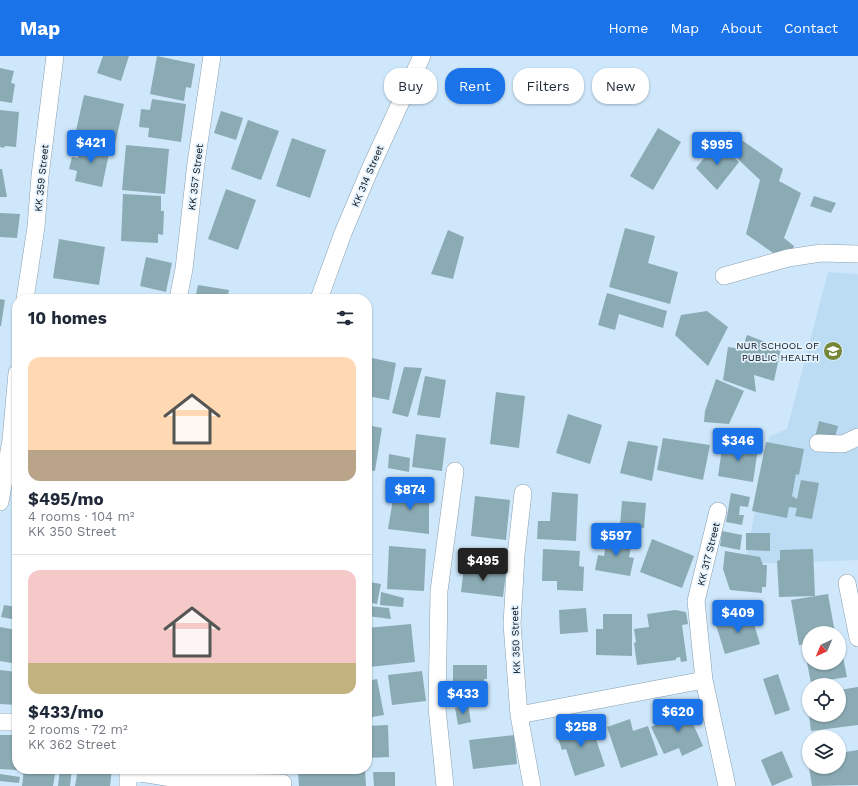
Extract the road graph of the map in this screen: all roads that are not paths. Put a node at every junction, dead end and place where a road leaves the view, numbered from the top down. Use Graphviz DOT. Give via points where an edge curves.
graph roads {
  1 [pos="55,56"];
  2 [pos="212,56"];
  3 [pos="422,56"];
  4 [pos="858,254"];
  5 [pos="724,276"];
  6 [pos="26,294"];
  7 [pos="179,294"];
  8 [pos="321,294"];
  9 [pos="12,429"];
  10 [pos="858,437"];
  11 [pos="818,442"];
  12 [pos="455,471"];
  13 [pos="2,482"];
  14 [pos="523,493"];
  15 [pos="0,502"];
  16 [pos="718,511"];
  17 [pos="847,583"];
  18 [pos="858,638"];
  19 [pos="704,680"];
  20 [pos="519,715"];
  21 [pos="0,722"];
  22 [pos="12,722"];
  23 [pos="128,775"];
  24 [pos="283,779"];
  25 [pos="445,786"];
  26 [pos="532,786"];
  27 [pos="727,786"];
  1 -- 6 [label="street, KK 359 Street"];
  2 -- 7 [label="street, KK 357 Street"];
  3 -- 8 [label="street, KK 314 Street" via="370,169"];
  4 -- 5 [label="street" via="821,253 793,257"];
  9 -- 13 [label="street"];
  10 -- 11 [label="street" via="842,444"];
  12 -- 25 [label="street" via="439,591 437,708"];
  13 -- 15 [label="street"];
  14 -- 20 [label="street, KK 350 Street" via="512,624"];
  16 -- 19 [label="street, KK 317 Street" via="696,601"];
  17 -- 18 [label="street"];
  19 -- 20 [label="street"];
  19 -- 27 [label="street, KK 317 Street"];
  20 -- 26 [label="street, KK 350 Street"];
  21 -- 22 [label="street"];
  23 -- 24 [label="street" via="242,783"];
}
